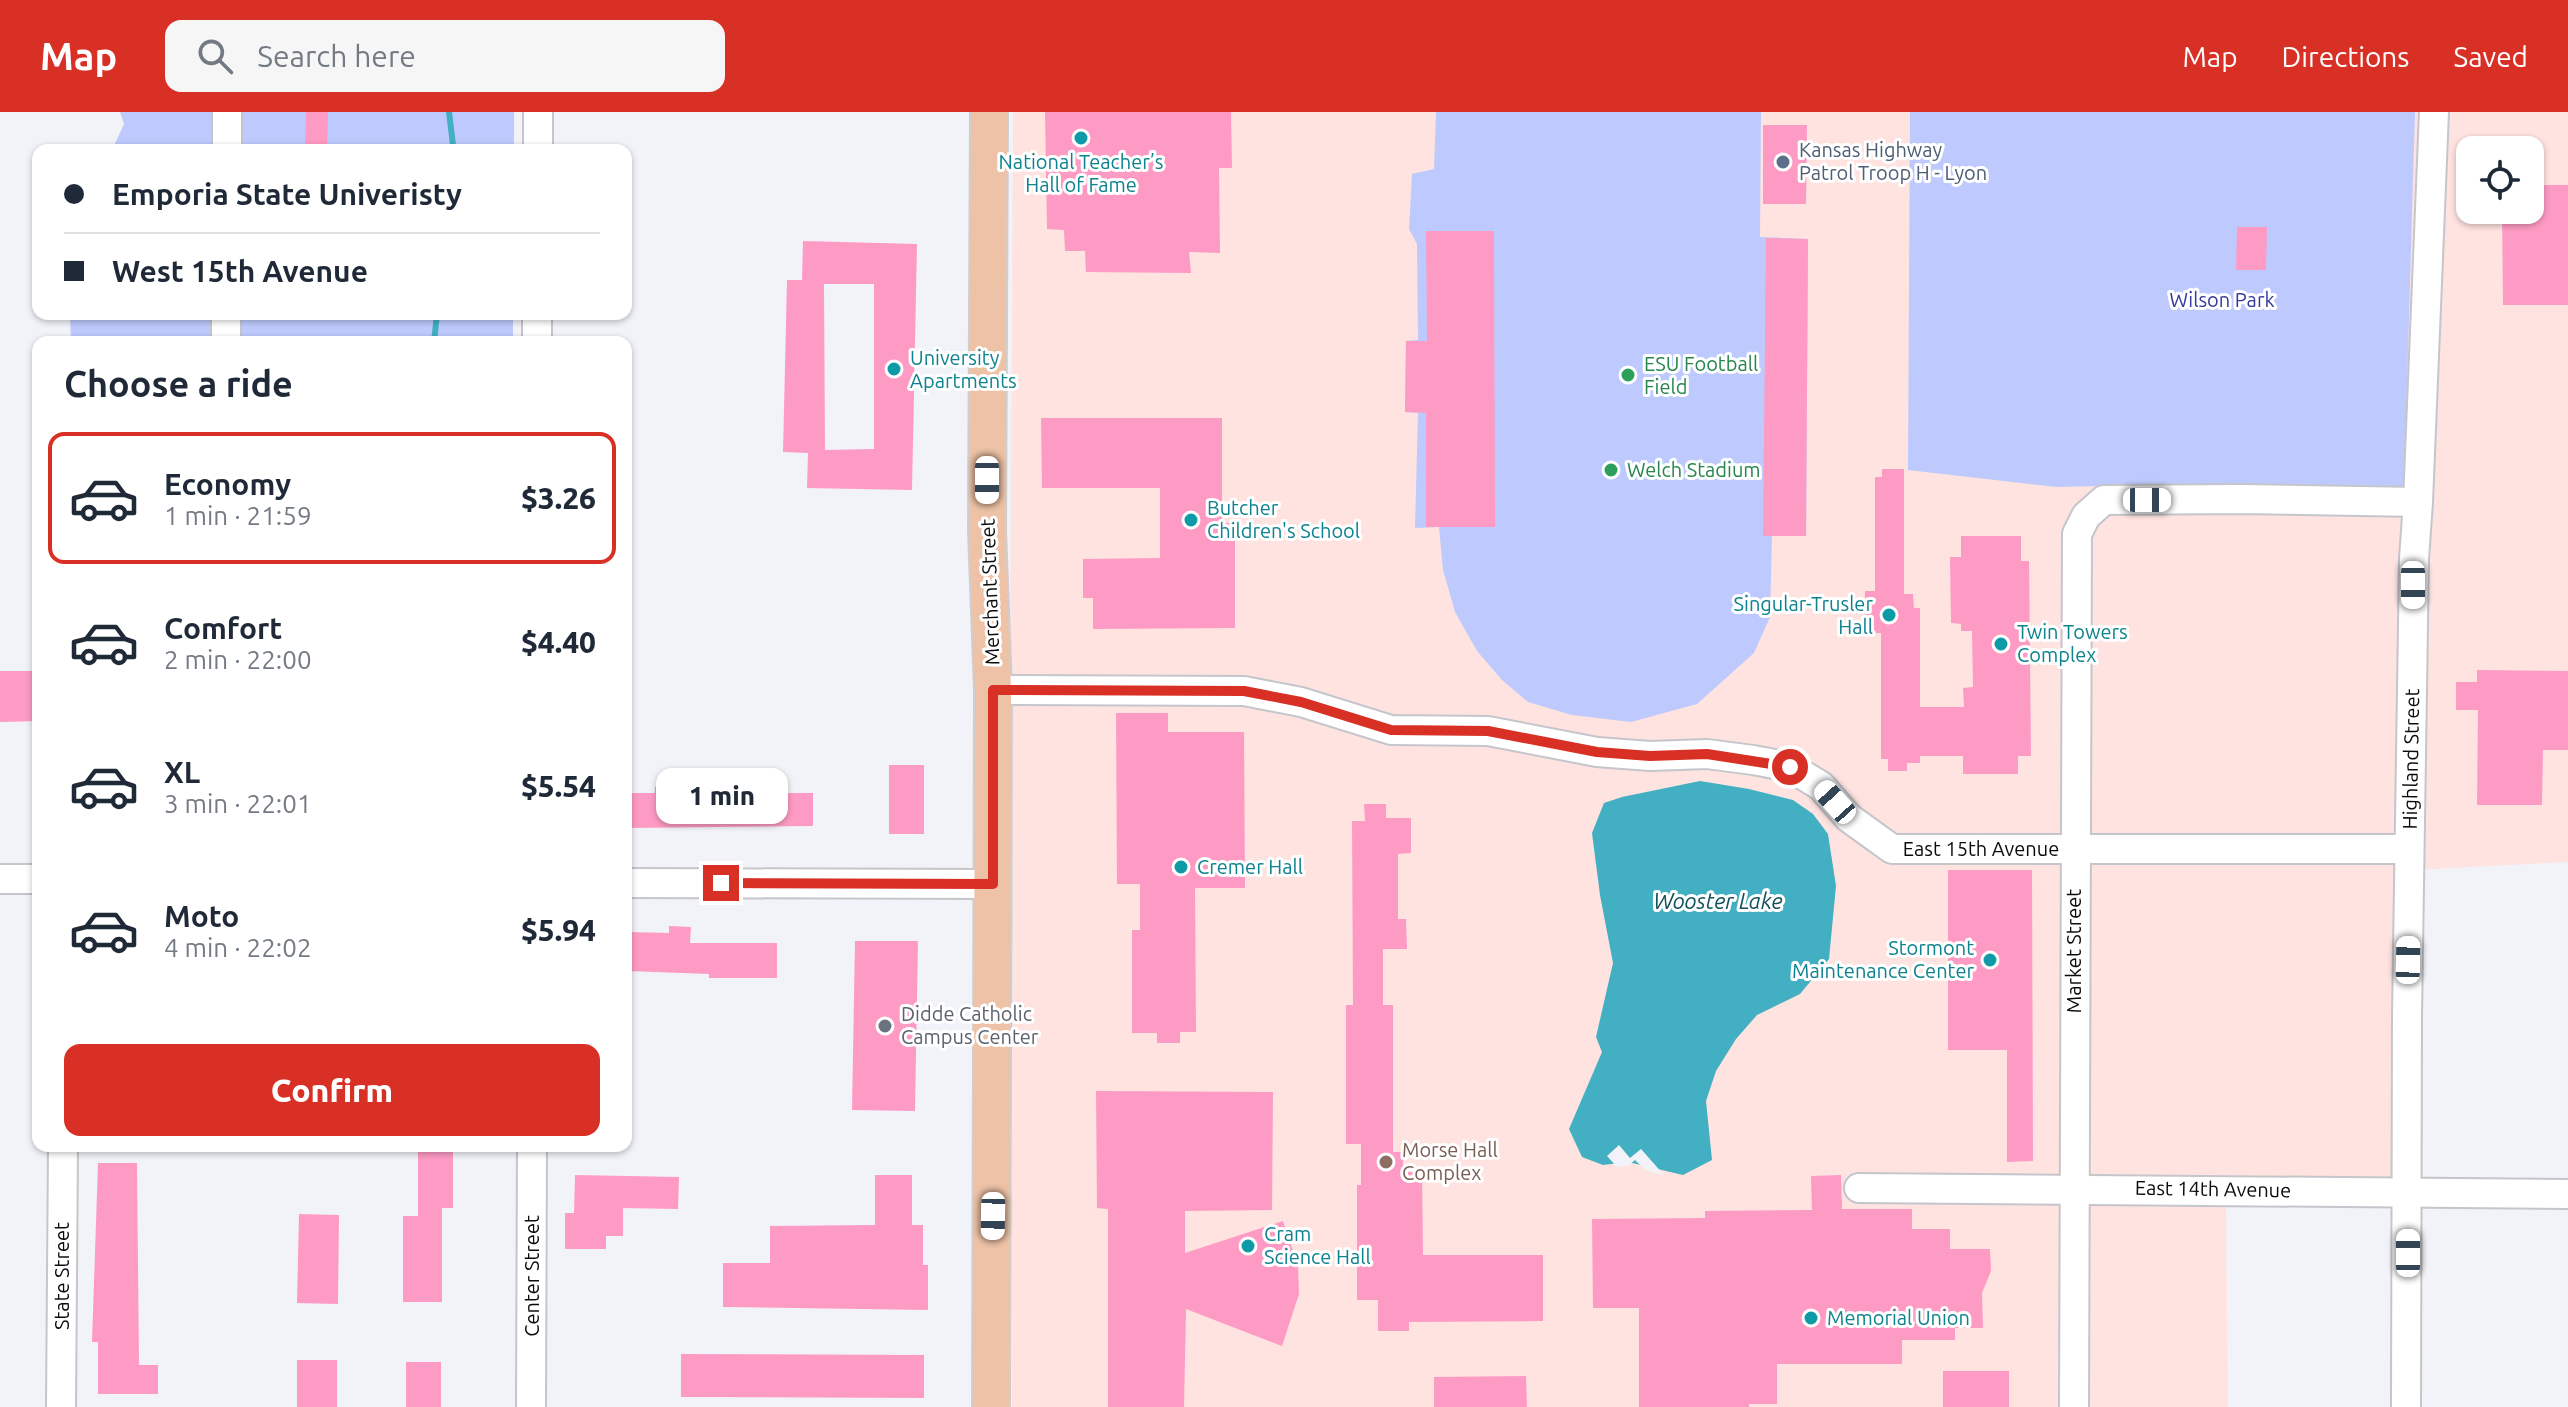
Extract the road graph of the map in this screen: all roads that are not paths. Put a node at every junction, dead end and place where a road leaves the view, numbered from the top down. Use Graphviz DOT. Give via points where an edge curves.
graph roads {
  1 [pos="227,112"];
  2 [pos="538,112"];
  3 [pos="989,112"];
  4 [pos="2434,112"];
  5 [pos="227,144"];
  6 [pos="538,144"];
  7 [pos="2418,502"];
  8 [pos="993,690"];
  9 [pos="2409,849"];
  10 [pos="2073,850"];
  11 [pos="0,879"];
  12 [pos="32,879"];
  13 [pos="632,883"];
  14 [pos="993,884"];
  15 [pos="63,1152"];
  16 [pos="532,1152"];
  17 [pos="1859,1188"];
  18 [pos="2076,1188"];
  19 [pos="2408,1191"];
  20 [pos="2568,1194"];
  21 [pos="61,1407"];
  22 [pos="531,1407"];
  23 [pos="991,1407"];
  24 [pos="2074,1407"];
  25 [pos="2406,1407"];
  1 -- 5 [label="street"];
  2 -- 6 [label="street"];
  3 -- 8 [label="main road, Merchant Street" via="987,531"];
  4 -- 7 [label="street, Highland Street"];
  7 -- 9 [label="street, Highland Street"];
  7 -- 10 [label="street, Market Street" via="2104,500 2086,516 2077,534"];
  8 -- 10 [label="street, East 15th Avenue" via="1244,691 1391,730 1488,731 1597,752 1707,754 1790,767 1821,786 1849,818 1892,849"];
  8 -- 14 [label="main road, Merchant Street"];
  9 -- 10 [label="street, East 15th Avenue"];
  9 -- 19 [label="street, Highland Street"];
  10 -- 18 [label="street, Market Street"];
  11 -- 12 [label="street"];
  13 -- 14 [label="street"];
  14 -- 23 [label="main road, Merchant Street"];
  15 -- 21 [label="street, State Street"];
  16 -- 22 [label="street, Center Street"];
  17 -- 18 [label="street, East 14th Avenue"];
  18 -- 19 [label="street, East 14th Avenue"];
  18 -- 24 [label="street, Market Street"];
  19 -- 20 [label="street, East 14th Avenue"];
  19 -- 25 [label="street, Highland Street"];
}
